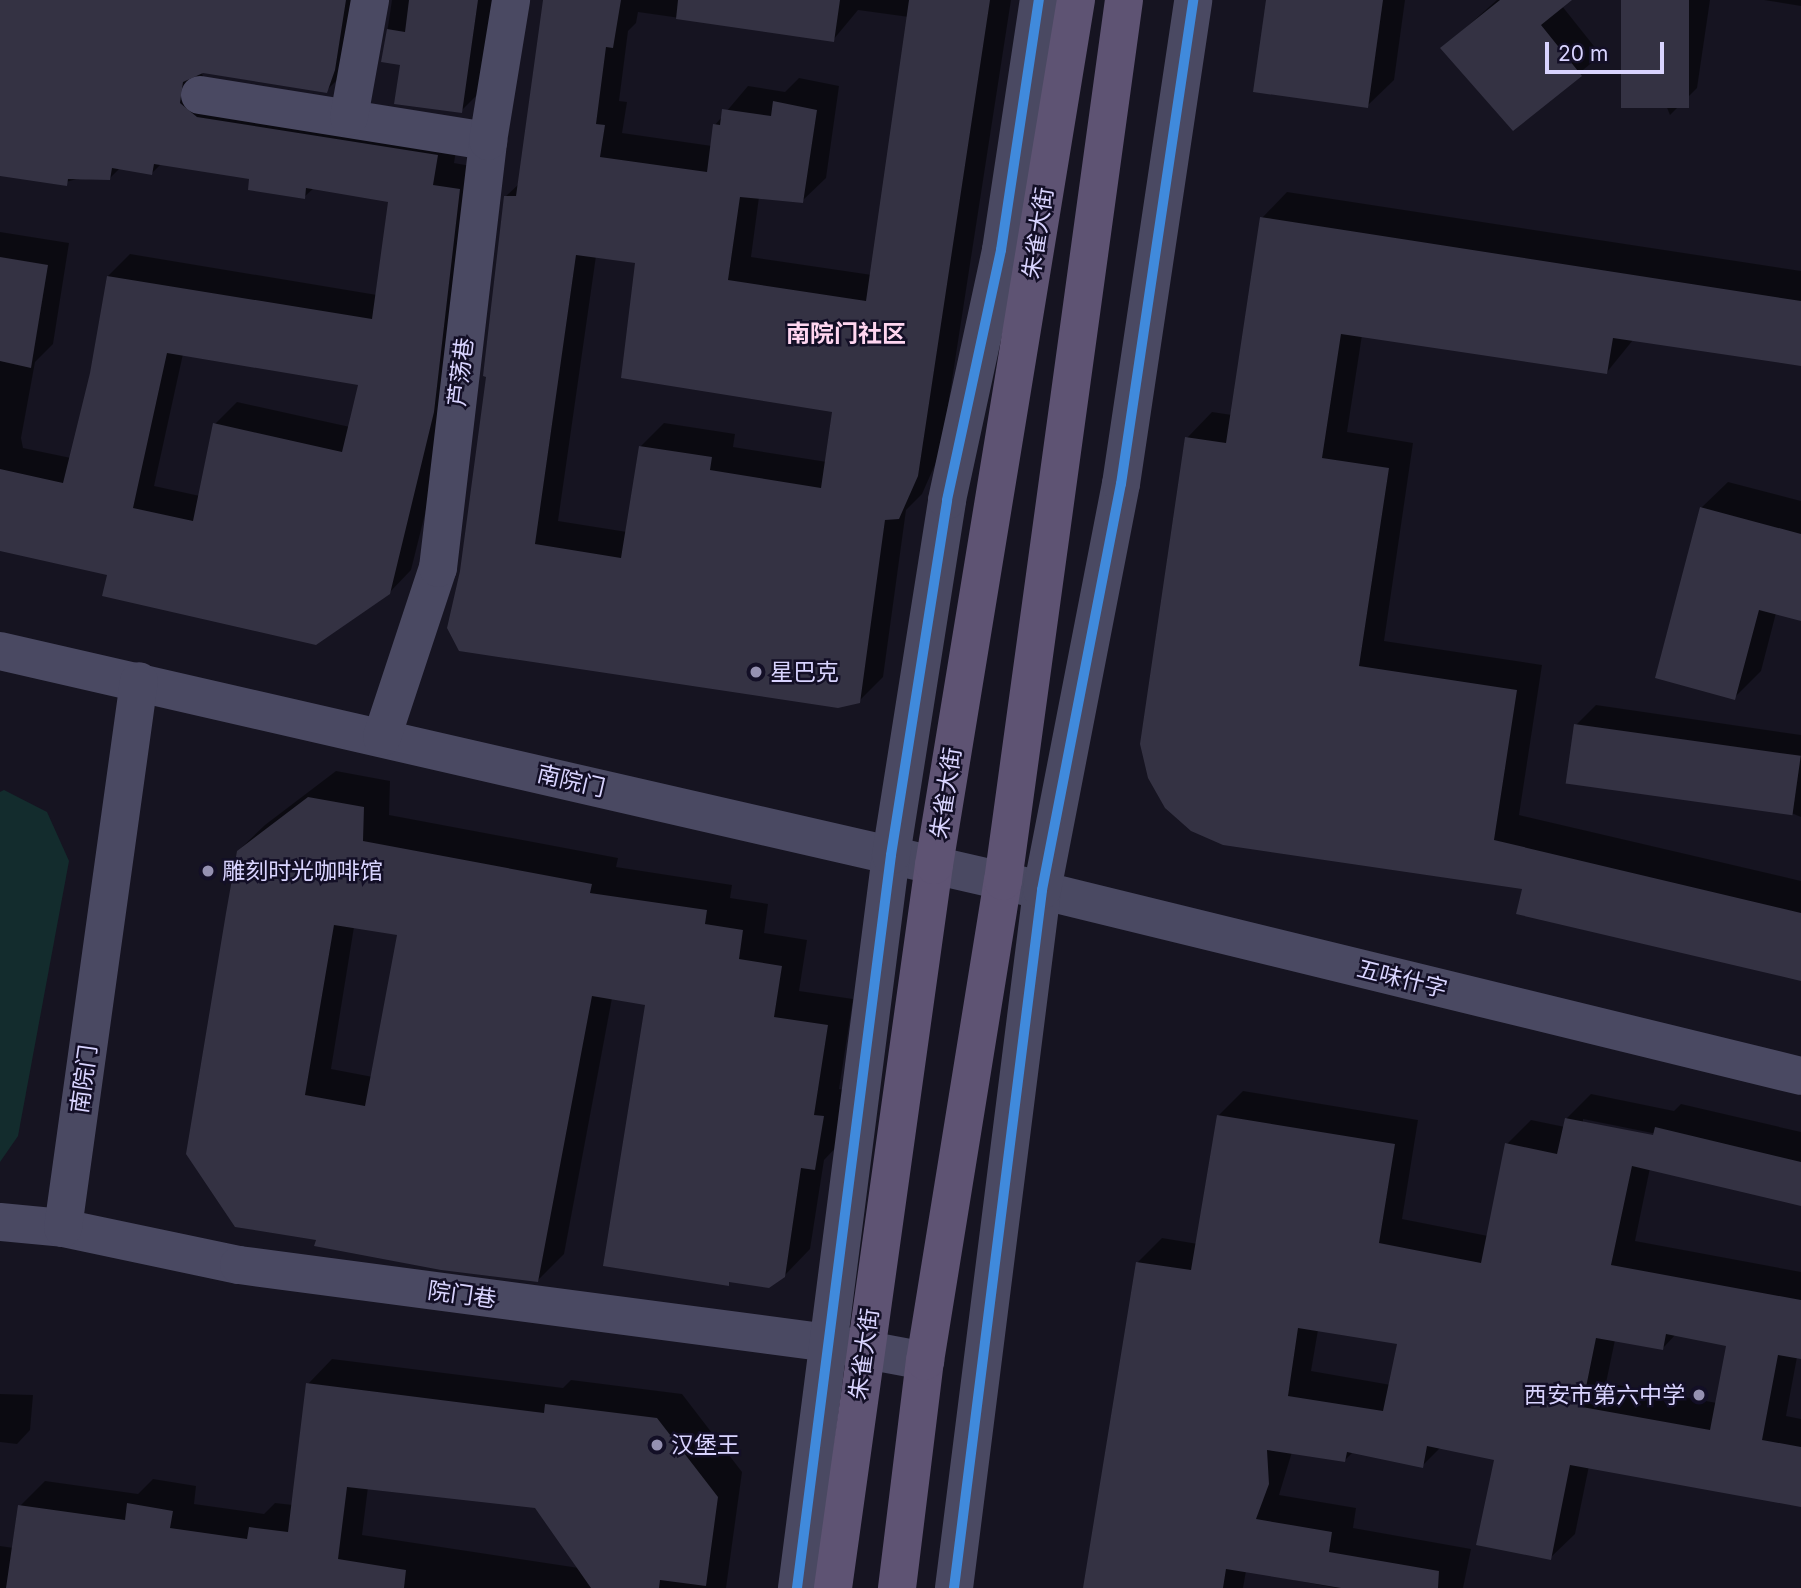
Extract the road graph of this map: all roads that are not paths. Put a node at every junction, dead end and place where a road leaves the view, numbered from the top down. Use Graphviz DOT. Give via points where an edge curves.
graph roads {
  1 [pos="370,0"];
  2 [pos="511,0"];
  3 [pos="1039,0"];
  4 [pos="1076,0"];
  5 [pos="1124,0"];
  6 [pos="1193,0"];
  7 [pos="200,95"];
  8 [pos="349,117"];
  9 [pos="488,141"];
  10 [pos="0,651"];
  11 [pos="139,681"];
  12 [pos="382,737"];
  13 [pos="891,855"];
  14 [pos="934,865"];
  15 [pos="1003,881"];
  16 [pos="1042,891"];
  17 [pos="1801,1076"];
  18 [pos="0,1222"];
  19 [pos="63,1228"];
  20 [pos="847,1346"];
  21 [pos="925,1361"];
  22 [pos="797,1588"];
  23 [pos="833,1588"];
  24 [pos="897,1588"];
  25 [pos="954,1588"];
  1 -- 8 [label="street"];
  2 -- 9 [label="street, 芦荡巷"];
  3 -- 13 [label="street" via="1001,250 947,500"];
  4 -- 14 [label="main road, 朱雀大街"];
  5 -- 15 [label="main road"];
  6 -- 16 [label="street" via="1121,484"];
  7 -- 8 [label="street"];
  8 -- 9 [label="street"];
  9 -- 12 [label="street, 芦荡巷" via="438,568"];
  10 -- 11 [label="street, 南院门"];
  11 -- 12 [label="street, 南院门"];
  11 -- 19 [label="street, 南院门"];
  12 -- 13 [label="street, 南院门"];
  13 -- 14 [label="street, 南院门"];
  13 -- 20 [label="street"];
  14 -- 15 [label="street, 南院门"];
  14 -- 20 [label="main road, 朱雀大街"];
  15 -- 16 [label="street, 五味什字"];
  15 -- 21 [label="main road"];
  16 -- 17 [label="street, 五味什字"];
  16 -- 25 [label="street"];
  18 -- 19 [label="street, 院门巷"];
  19 -- 20 [label="street, 院门巷" via="239,1265"];
  20 -- 21 [label="street, 院门巷"];
  20 -- 22 [label="street"];
  20 -- 23 [label="main road, 朱雀大街"];
  21 -- 24 [label="main road"];
}
